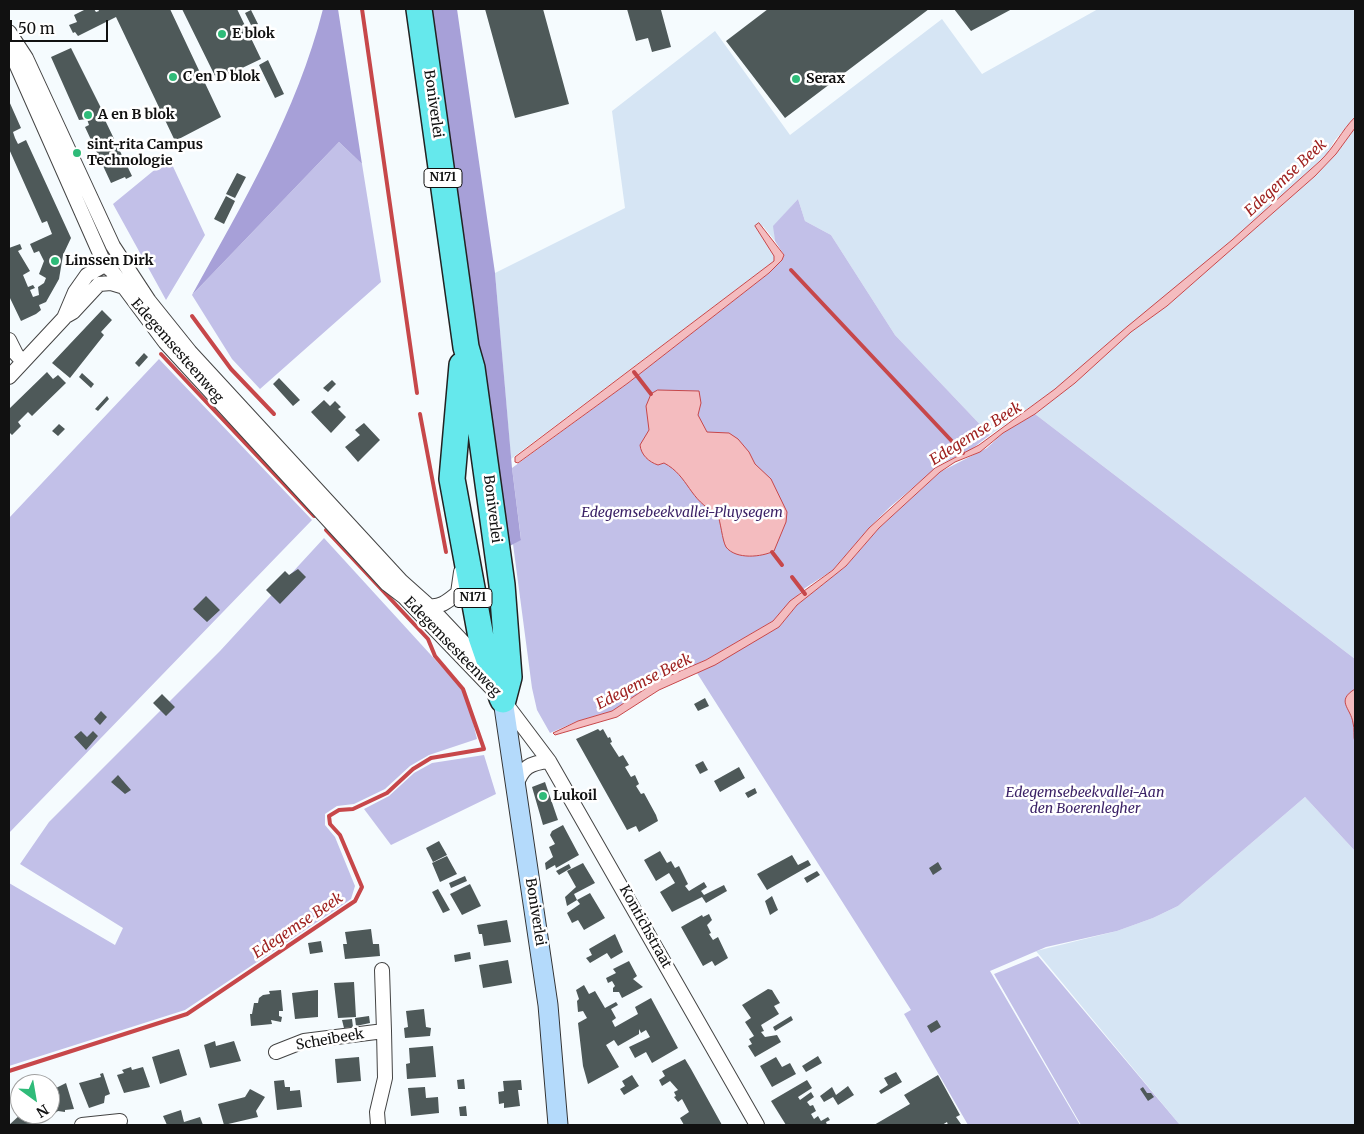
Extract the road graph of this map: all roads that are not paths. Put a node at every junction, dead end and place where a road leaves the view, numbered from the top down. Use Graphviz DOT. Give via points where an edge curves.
graph roads {
  1 [pos="419,9"];
  2 [pos="9,32"];
  3 [pos="9,48"];
  4 [pos="105,265"];
  5 [pos="132,276"];
  6 [pos="121,286"];
  7 [pos="64,318"];
  8 [pos="157,321"];
  9 [pos="9,340"];
  10 [pos="466,347"];
  11 [pos="23,362"];
  12 [pos="9,377"];
  13 [pos="462,541"];
  14 [pos="429,606"];
  15 [pos="510,677"];
  16 [pos="503,700"];
  17 [pos="528,731"];
  18 [pos="549,761"];
  19 [pos="515,786"];
  20 [pos="382,970"];
  21 [pos="384,1031"];
  22 [pos="276,1052"];
  23 [pos="120,1121"];
  24 [pos="82,1125"];
  25 [pos="378,1125"];
  26 [pos="558,1125"];
  27 [pos="757,1125"];
  1 -- 10 [label="highway, Boniverlei / N171"];
  2 -- 5 [label="street, Edegemsesteenweg" via="26,58 113,246"];
  3 -- 4 [label="street, Edegemsesteenweg"];
  4 -- 5 [label="street, Edegemsesteenweg" via="114,265"];
  4 -- 6 [label="street, Edegemsesteenweg"];
  4 -- 7 [label="street" via="87,275 75,292"];
  5 -- 8 [label="street, Edegemsesteenweg"];
  6 -- 7 [label="street" via="99,284 74,312"];
  6 -- 8 [label="street, Edegemsesteenweg"];
  7 -- 11 [label="street"];
  8 -- 14 [label="street, Edegemsesteenweg"];
  8 -- 16 [label="street, Edegemsesteenweg" via="165,342 387,584 404,597"];
  9 -- 11 [label="street"];
  10 -- 13 [label="highway, Boniverlei / N171" via="462,360 452,471"];
  10 -- 15 [label="highway, Boniverlei / N171" via="490,490"];
  11 -- 12 [label="street"];
  13 -- 14 [label="street, Boniverlei" via="458,593 445,603"];
  13 -- 16 [label="highway, Boniverlei / N171" via="481,637"];
  14 -- 16 [label="street, Edegemsesteenweg" via="480,660"];
  15 -- 16 [label="highway, Boniverlei / N171"];
  15 -- 17 [label="street, Kontichstraat" via="514,700"];
  16 -- 17 [label="street, Kontichstraat"];
  16 -- 19 [label="main road, Boniverlei / N171"];
  17 -- 18 [label="street, Kontichstraat"];
  18 -- 19 [label="street" via="528,765 520,772"];
  18 -- 27 [label="street, Kontichstraat"];
  19 -- 26 [label="main road, Boniverlei / N171" via="548,1005"];
  20 -- 21 [label="street, Scheibeek"];
  21 -- 22 [label="street, Scheibeek" via="304,1041"];
  21 -- 25 [label="street, Scheibeek" via="386,1078 377,1112"];
  23 -- 24 [label="street"];
}
